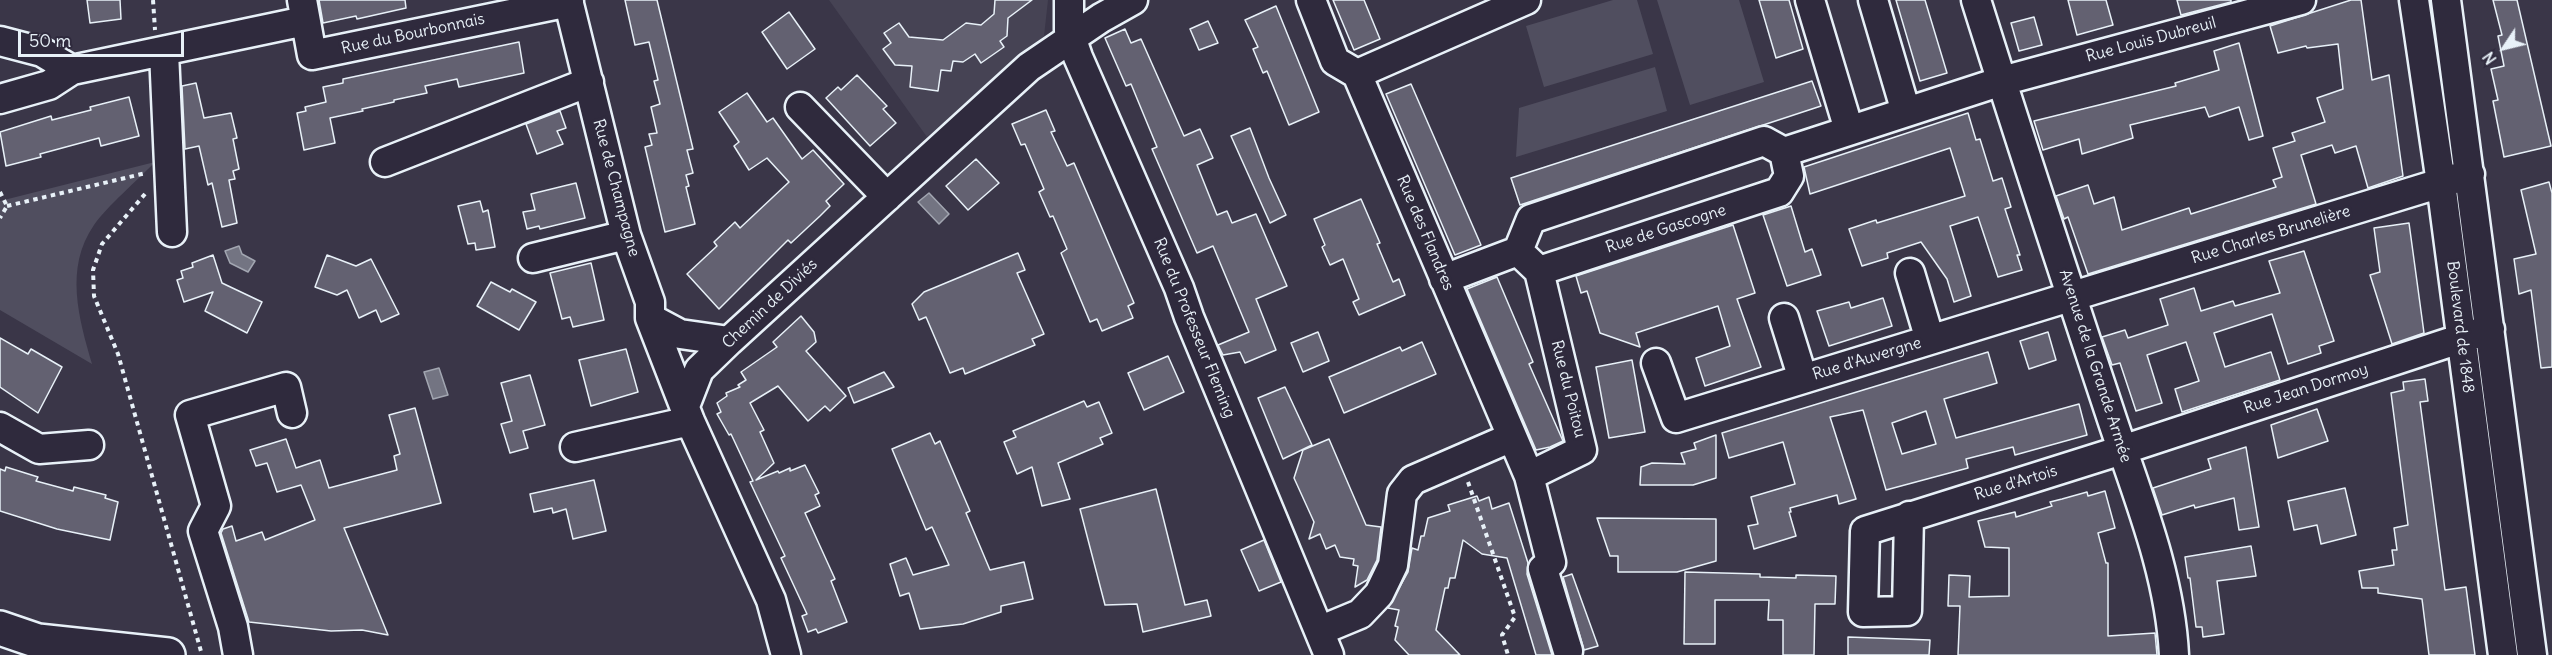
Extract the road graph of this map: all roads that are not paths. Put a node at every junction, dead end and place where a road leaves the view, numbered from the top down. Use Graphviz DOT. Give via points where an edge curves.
graph roads {
  1 [pos="1069,0"];
  2 [pos="1133,0"];
  3 [pos="1311,0"];
  4 [pos="1526,0"];
  5 [pos="1810,0"];
  6 [pos="1873,0"];
  7 [pos="1976,0"];
  8 [pos="2301,0"];
  9 [pos="2414,0"];
  10 [pos="2446,0"];
  11 [pos="569,1"];
  12 [pos="303,11"];
  13 [pos="1073,38"];
  14 [pos="0,41"];
  15 [pos="160,53"];
  16 [pos="72,70"];
  17 [pos="1357,74"];
  18 [pos="2002,81"];
  19 [pos="589,82"];
  20 [pos="0,99"];
  21 [pos="800,107"];
  22 [pos="1906,112"];
  23 [pos="1850,130"];
  24 [pos="1784,152"];
  25 [pos="385,162"];
  26 [pos="2470,174"];
  27 [pos="2441,183"];
  28 [pos="887,197"];
  29 [pos="172,232"];
  30 [pos="626,235"];
  31 [pos="1518,251"];
  32 [pos="533,258"];
  33 [pos="1539,271"];
  34 [pos="1910,273"];
  35 [pos="1444,279"];
  36 [pos="2072,296"];
  37 [pos="650,318"];
  38 [pos="1784,318"];
  39 [pos="2490,329"];
  40 [pos="2461,338"];
  41 [pos="1930,339"];
  42 [pos="729,341"];
  43 [pos="1656,363"];
  44 [pos="1803,379"];
  45 [pos="292,413"];
  46 [pos="687,413"];
  47 [pos="0,427"];
  48 [pos="1512,437"];
  49 [pos="89,445"];
  50 [pos="575,447"];
  51 [pos="2122,450"];
  52 [pos="1529,476"];
  53 [pos="1909,516"];
  54 [pos="0,628"];
  55 [pos="1324,643"];
  56 [pos="1568,651"];
  57 [pos="168,655"];
  58 [pos="238,655"];
  59 [pos="786,655"];
  60 [pos="2174,655"];
  61 [pos="2503,655"];
  62 [pos="2532,655"];
  1 -- 13 [label="street, Rue du Professeur Fleming" via="1069,31"];
  2 -- 13 [label="street"];
  3 -- 17 [label="street" via="1335,61"];
  4 -- 17 [label="street"];
  5 -- 23 [label="street"];
  6 -- 22 [label="street"];
  7 -- 18 [label="street, Avenue de la Grande Armée"];
  8 -- 18 [label="street, Rue Louis Dubreuil"];
  9 -- 27 [label="street, Boulevard de 1848"];
  10 -- 26 [label="street, Boulevard de 1848"];
  11 -- 12 [label="street, Rue du Bourbonnais" via="312,55"];
  11 -- 19 [label="street, Rue de Champagne"];
  12 -- 15 [label="street"];
  13 -- 28 [label="street, Chemin de Diviés" via="1029,67"];
  13 -- 55 [label="street, Rue du Professeur Fleming"];
  14 -- 16 [label="street" via="42,52"];
  15 -- 16 [label="street"];
  15 -- 29 [label="street"];
  16 -- 20 [label="street" via="49,84"];
  17 -- 35 [label="street, Rue des Flandres"];
  18 -- 22 [label="street"];
  18 -- 36 [label="street, Avenue de la Grande Armée"];
  19 -- 25 [label="street"];
  19 -- 30 [label="street, Rue de Champagne"];
  21 -- 28 [label="street"];
  22 -- 23 [label="street"];
  23 -- 24 [label="street"];
  24 -- 31 [label="street" via="1764,141 1531,219"];
  24 -- 33 [label="street, Rue de Gascogne" via="1789,176 1779,192"];
  26 -- 27 [label="street, Rue Charles Brunelière"];
  26 -- 39 [label="street, Boulevard de 1848"];
  27 -- 36 [label="street, Rue Charles Brunelière"];
  27 -- 40 [label="street, Boulevard de 1848"];
  28 -- 42 [label="street, Chemin de Diviés"];
  30 -- 32 [label="street"];
  30 -- 37 [label="street, Rue de Champagne" via="650,302"];
  31 -- 33 [label="street"];
  31 -- 35 [label="street"];
  33 -- 52 [label="street, Rue du Poitou" via="1582,450"];
  34 -- 41 [label="street, Rue d'Auvergne"];
  35 -- 48 [label="street, Rue des Flandres"];
  36 -- 41 [label="street, Rue d'Auvergne"];
  36 -- 51 [label="street, Avenue de la Grande Armée"];
  37 -- 42 [label="street" via="680,334"];
  37 -- 46 [label="street, Rue de Champagne"];
  38 -- 44 [label="street, Rue d'Auvergne"];
  39 -- 40 [label="street, Rue Jean Dormoy"];
  39 -- 62 [label="street, Boulevard de 1848"];
  40 -- 51 [label="street, Rue Jean Dormoy"];
  40 -- 61 [label="street, Boulevard de 1848"];
  41 -- 44 [label="street, Rue d'Auvergne"];
  42 -- 46 [label="street, Chemin de Diviés" via="699,370"];
  43 -- 44 [label="street, Rue d'Auvergne" via="1676,418"];
  45 -- 58 [label="street" via="286,387 190,415 216,506 203,531"];
  46 -- 50 [label="street"];
  46 -- 59 [label="street" via="771,600"];
  47 -- 49 [label="street" via="39,450"];
  48 -- 52 [label="street, Rue des Flandres"];
  48 -- 55 [label="street" via="1413,480 1402,494 1393,565 1380,594"];
  51 -- 53 [label="street, Rue d'Artois"];
  51 -- 60 [label="street, Avenue de la Grande Armée" via="2149,528 2173,628"];
  52 -- 56 [label="street, Rue des Flandres" via="1551,562 1543,569"];
  54 -- 57 [label="main road" via="38,640"];
}
